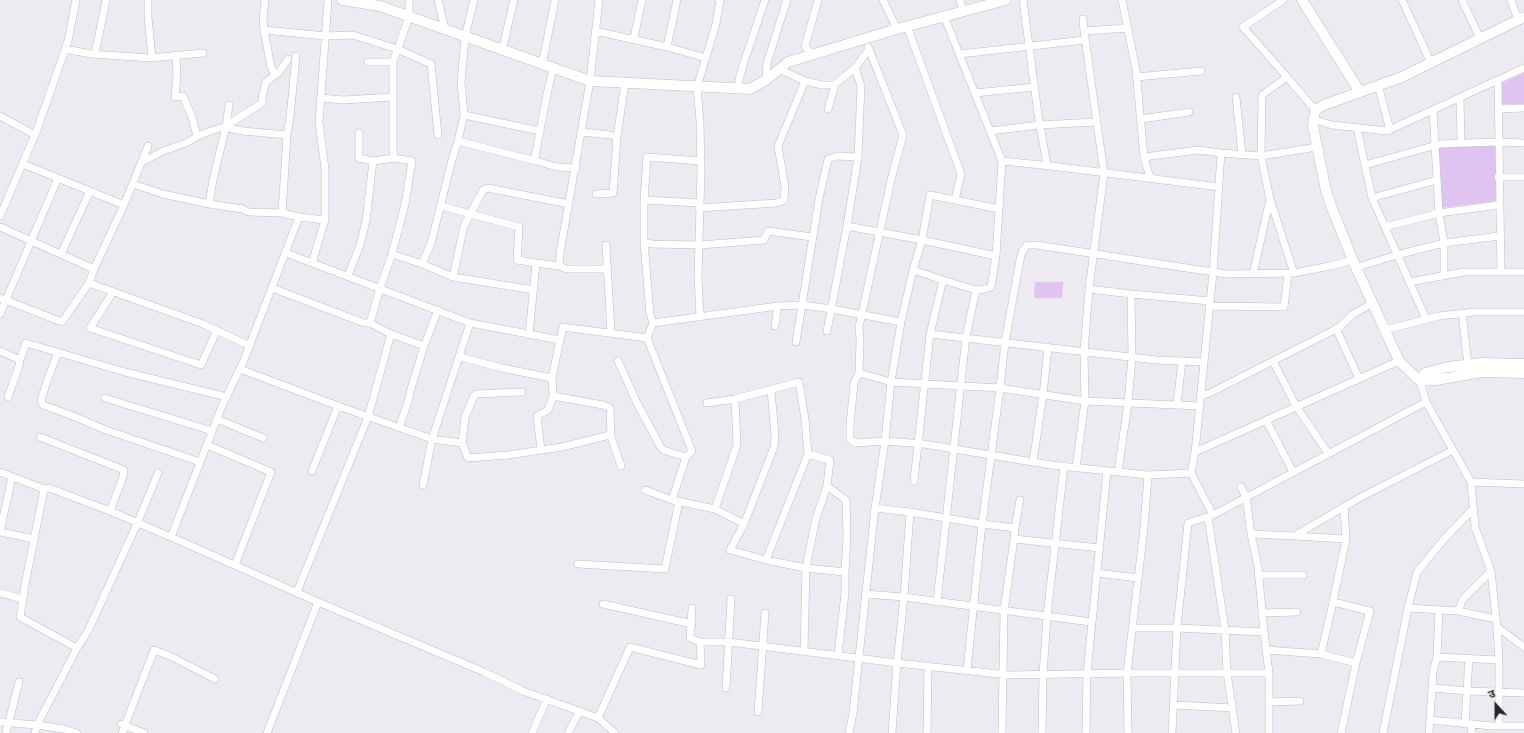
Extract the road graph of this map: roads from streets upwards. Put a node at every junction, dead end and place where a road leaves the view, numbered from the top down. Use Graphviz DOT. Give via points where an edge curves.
graph roads {
  1 [pos="76,0"];
  2 [pos="106,0"];
  3 [pos="148,0"];
  4 [pos="265,0"];
  5 [pos="328,0"];
  6 [pos="342,0"];
  7 [pos="409,0"];
  8 [pos="438,0"];
  9 [pos="474,0"];
  10 [pos="514,0"];
  11 [pos="556,0"];
  12 [pos="599,0"];
  13 [pos="642,0"];
  14 [pos="677,0"];
  15 [pos="720,0"];
  16 [pos="763,0"];
  17 [pos="787,0"];
  18 [pos="818,0"];
  19 [pos="883,0"];
  20 [pos="960,0"];
  21 [pos="1006,0"];
  22 [pos="1023,0"];
  23 [pos="1122,0"];
  24 [pos="1283,0"];
  25 [pos="1302,0"];
  26 [pos="1402,0"];
  27 [pos="1462,0"];
  28 [pos="1511,0"];
  29 [pos="963,11"];
  30 [pos="944,16"];
  31 [pos="409,17"];
  32 [pos="1521,18"];
  33 [pos="1083,19"];
  34 [pos="902,27"];
  35 [pos="1128,28"];
  36 [pos="264,30"];
  37 [pos="445,30"];
  38 [pos="595,31"];
  39 [pos="1084,31"];
  40 [pos="326,36"];
  41 [pos="465,37"];
  42 [pos="634,38"];
  43 [pos="865,38"];
  44 [pos="1480,38"];
  45 [pos="1085,40"];
  46 [pos="1029,46"];
  47 [pos="667,47"];
  48 [pos="65,49"];
  49 [pos="397,49"];
  50 [pos="869,49"];
  51 [pos="502,51"];
  52 [pos="203,53"];
  53 [pos="95,54"];
  54 [pos="960,54"];
  55 [pos="812,55"];
  56 [pos="176,56"];
  57 [pos="296,56"];
  58 [pos="152,58"];
  59 [pos="706,58"];
  60 [pos="288,59"];
  61 [pos="368,62"];
  62 [pos="393,62"];
  63 [pos="1431,63"];
  64 [pos="542,65"];
  65 [pos="855,68"];
  66 [pos="1524,68"];
  67 [pos="553,69"];
  68 [pos="779,70"];
  69 [pos="1200,71"];
  70 [pos="275,74"];
  71 [pos="1287,76"];
  72 [pos="1136,77"];
  73 [pos="766,80"];
  74 [pos="1498,80"];
  75 [pos="590,81"];
  76 [pos="806,81"];
  77 [pos="625,83"];
  78 [pos="834,85"];
  79 [pos="1378,85"];
  80 [pos="697,87"];
  81 [pos="1034,87"];
  82 [pos="740,89"];
  83 [pos="1360,92"];
  84 [pos="976,93"];
  85 [pos="393,97"];
  86 [pos="1236,97"];
  87 [pos="1460,97"];
  88 [pos="320,98"];
  89 [pos="229,105"];
  90 [pos="1524,108"];
  91 [pos="828,109"];
  92 [pos="1498,109"];
  93 [pos="1433,110"];
  94 [pos="1189,112"];
  95 [pos="464,115"];
  96 [pos="1315,115"];
  97 [pos="0,116"];
  98 [pos="1140,119"];
  99 [pos="1096,122"];
  100 [pos="1040,125"];
  101 [pos="226,126"];
  102 [pos="1357,128"];
  103 [pos="1390,130"];
  104 [pos="540,131"];
  105 [pos="990,131"];
  106 [pos="582,132"];
  107 [pos="358,133"];
  108 [pos="35,135"];
  109 [pos="287,135"];
  110 [pos="438,135"];
  111 [pos="197,136"];
  112 [pos="617,137"];
  113 [pos="458,142"];
  114 [pos="1498,142"];
  115 [pos="1461,143"];
  116 [pos="1524,143"];
  117 [pos="1435,145"];
  118 [pos="148,146"];
  119 [pos="1318,147"];
  120 [pos="1221,153"];
  121 [pos="1242,154"];
  122 [pos="1261,156"];
  123 [pos="858,157"];
  124 [pos="1144,157"];
  125 [pos="394,158"];
  126 [pos="373,160"];
  127 [pos="536,160"];
  128 [pos="700,161"];
  129 [pos="1002,161"];
  130 [pos="142,162"];
  131 [pos="22,164"];
  132 [pos="1047,165"];
  133 [pos="1365,165"];
  134 [pos="576,168"];
  135 [pos="1104,173"];
  136 [pos="1498,177"];
  137 [pos="1524,177"];
  138 [pos="58,178"];
  139 [pos="1150,178"];
  140 [pos="1437,180"];
  141 [pos="132,184"];
  142 [pos="1220,187"];
  143 [pos="90,191"];
  144 [pos="596,194"];
  145 [pos="1372,198"];
  146 [pos="1270,199"];
  147 [pos="644,200"];
  148 [pos="955,200"];
  149 [pos="209,204"];
  150 [pos="569,204"];
  151 [pos="124,205"];
  152 [pos="699,205"];
  153 [pos="1499,205"];
  154 [pos="441,206"];
  155 [pos="999,209"];
  156 [pos="282,213"];
  157 [pos="1438,213"];
  158 [pos="471,214"];
  159 [pos="0,216"];
  160 [pos="299,217"];
  161 [pos="325,220"];
  162 [pos="846,226"];
  163 [pos="0,227"];
  164 [pos="1385,227"];
  165 [pos="880,232"];
  166 [pos="1500,236"];
  167 [pos="812,237"];
  168 [pos="922,240"];
  169 [pos="32,241"];
  170 [pos="644,242"];
  171 [pos="1444,243"];
  172 [pos="606,245"];
  173 [pos="698,245"];
  174 [pos="286,253"];
  175 [pos="61,254"];
  176 [pos="392,254"];
  177 [pos="1094,254"];
  178 [pos="1397,255"];
  179 [pos="996,256"];
  180 [pos="1353,260"];
  181 [pos="312,263"];
  182 [pos="536,263"];
  183 [pos="422,264"];
  184 [pos="560,266"];
  185 [pos="1361,266"];
  186 [pos="94,268"];
  187 [pos="608,269"];
  188 [pos="913,270"];
  189 [pos="1501,272"];
  190 [pos="1524,272"];
  191 [pos="1213,273"];
  192 [pos="1291,273"];
  193 [pos="1253,274"];
  194 [pos="348,276"];
  195 [pos="1444,276"];
  196 [pos="453,277"];
  197 [pos="942,280"];
  198 [pos="1409,282"];
  199 [pos="89,283"];
  200 [pos="272,288"];
  201 [pos="380,288"];
  202 [pos="1089,289"];
  203 [pos="534,290"];
  204 [pos="976,290"];
  205 [pos="113,292"];
  206 [pos="1131,294"];
  207 [pos="3,299"];
  208 [pos="1210,303"];
  209 [pos="1372,303"];
  210 [pos="802,305"];
  211 [pos="778,306"];
  212 [pos="832,309"];
  213 [pos="438,310"];
  214 [pos="1524,312"];
  215 [pos="1462,313"];
  216 [pos="0,314"];
  217 [pos="862,315"];
  218 [pos="700,316"];
  219 [pos="1426,319"];
  220 [pos="900,322"];
  221 [pos="370,323"];
  222 [pos="470,323"];
  223 [pos="653,323"];
  224 [pos="775,326"];
  225 [pos="1336,328"];
  226 [pos="1390,329"];
  227 [pos="217,330"];
  228 [pos="827,331"];
  229 [pos="611,333"];
  230 [pos="391,334"];
  231 [pos="930,334"];
  232 [pos="529,335"];
  233 [pos="966,337"];
  234 [pos="647,338"];
  235 [pos="560,340"];
  236 [pos="796,342"];
  237 [pos="1005,342"];
  238 [pos="250,346"];
  239 [pos="424,346"];
  240 [pos="1048,347"];
  241 [pos="0,351"];
  242 [pos="58,352"];
  243 [pos="1084,352"];
  244 [pos="460,357"];
  245 [pos="1132,357"];
  246 [pos="20,360"];
  247 [pos="618,361"];
  248 [pos="1182,361"];
  249 [pos="1272,361"];
  250 [pos="1203,362"];
  251 [pos="1401,363"];
  252 [pos="1524,364"];
  253 [pos="1468,365"];
  254 [pos="240,369"];
  255 [pos="859,372"];
  256 [pos="1524,372"];
  257 [pos="552,378"];
  258 [pos="1360,379"];
  259 [pos="1420,381"];
  260 [pos="891,382"];
  261 [pos="924,383"];
  262 [pos="961,386"];
  263 [pos="1000,388"];
  264 [pos="771,390"];
  265 [pos="522,392"];
  266 [pos="1043,395"];
  267 [pos="553,396"];
  268 [pos="1200,396"];
  269 [pos="8,397"];
  270 [pos="226,397"];
  271 [pos="105,398"];
  272 [pos="734,399"];
  273 [pos="1085,401"];
  274 [pos="1426,402"];
  275 [pos="707,403"];
  276 [pos="1128,403"];
  277 [pos="1177,404"];
  278 [pos="338,406"];
  279 [pos="1199,406"];
  280 [pos="1296,406"];
  281 [pos="368,417"];
  282 [pos="217,419"];
  283 [pos="1266,420"];
  284 [pos="399,428"];
  285 [pos="212,431"];
  286 [pos="610,435"];
  287 [pos="40,437"];
  288 [pos="263,438"];
  289 [pos="432,439"];
  290 [pos="885,441"];
  291 [pos="462,443"];
  292 [pos="918,444"];
  293 [pos="207,445"];
  294 [pos="955,449"];
  295 [pos="542,450"];
  296 [pos="1453,450"];
  297 [pos="1194,452"];
  298 [pos="1328,453"];
  299 [pos="808,454"];
  300 [pos="991,455"];
  301 [pos="686,457"];
  302 [pos="200,462"];
  303 [pos="1033,462"];
  304 [pos="621,466"];
  305 [pos="1064,466"];
  306 [pos="1076,468"];
  307 [pos="312,471"];
  308 [pos="1107,471"];
  309 [pos="0,472"];
  310 [pos="1118,472"];
  311 [pos="1293,472"];
  312 [pos="158,473"];
  313 [pos="1191,473"];
  314 [pos="1148,475"];
  315 [pos="12,477"];
  316 [pos="914,481"];
  317 [pos="1471,482"];
  318 [pos="1524,484"];
  319 [pos="423,485"];
  320 [pos="827,486"];
  321 [pos="1241,487"];
  322 [pos="44,488"];
  323 [pos="645,490"];
  324 [pos="1246,497"];
  325 [pos="1020,500"];
  326 [pos="675,501"];
  327 [pos="1344,507"];
  328 [pos="875,508"];
  329 [pos="1473,509"];
  330 [pos="715,510"];
  331 [pos="110,511"];
  332 [pos="910,512"];
  333 [pos="1210,516"];
  334 [pos="945,518"];
  335 [pos="137,524"];
  336 [pos="744,524"];
  337 [pos="982,524"];
  338 [pos="1015,528"];
  339 [pos="0,532"];
  340 [pos="1251,534"];
  341 [pos="1294,536"];
  342 [pos="171,537"];
  343 [pos="34,539"];
  344 [pos="1014,539"];
  345 [pos="1346,539"];
  346 [pos="1056,544"];
  347 [pos="1100,548"];
  348 [pos="766,560"];
  349 [pos="578,564"];
  350 [pos="235,565"];
  351 [pos="806,568"];
  352 [pos="1491,571"];
  353 [pos="844,572"];
  354 [pos="1097,573"];
  355 [pos="1258,575"];
  356 [pos="1303,575"];
  357 [pos="1138,578"];
  358 [pos="297,592"];
  359 [pos="0,593"];
  360 [pos="865,594"];
  361 [pos="904,597"];
  362 [pos="23,599"];
  363 [pos="731,599"];
  364 [pos="318,602"];
  365 [pos="937,602"];
  366 [pos="1333,602"];
  367 [pos="603,604"];
  368 [pos="972,607"];
  369 [pos="692,608"];
  370 [pos="1408,608"];
  371 [pos="1439,610"];
  372 [pos="1004,611"];
  373 [pos="1458,611"];
  374 [pos="1297,612"];
  375 [pos="765,613"];
  376 [pos="1262,613"];
  377 [pos="1047,616"];
  378 [pos="1496,619"];
  379 [pos="1092,622"];
  380 [pos="692,624"];
  381 [pos="1497,627"];
  382 [pos="1132,628"];
  383 [pos="1177,628"];
  384 [pos="1225,630"];
  385 [pos="1264,632"];
  386 [pos="700,642"];
  387 [pos="729,642"];
  388 [pos="763,646"];
  389 [pos="77,648"];
  390 [pos="1524,648"];
  391 [pos="1266,650"];
  392 [pos="804,651"];
  393 [pos="1321,654"];
  394 [pos="838,656"];
  395 [pos="1437,657"];
  396 [pos="858,658"];
  397 [pos="1469,658"];
  398 [pos="1499,660"];
  399 [pos="897,663"];
  400 [pos="1356,663"];
  401 [pos="928,666"];
  402 [pos="967,670"];
  403 [pos="1087,673"];
  404 [pos="1127,673"];
  405 [pos="1174,673"];
  406 [pos="1227,673"];
  407 [pos="1269,673"];
  408 [pos="1004,674"];
  409 [pos="1043,674"];
  410 [pos="215,679"];
  411 [pos="19,682"];
  412 [pos="726,688"];
  413 [pos="1432,688"];
  414 [pos="1468,691"];
  415 [pos="1499,692"];
  416 [pos="1524,693"];
  417 [pos="547,699"];
  418 [pos="1300,701"];
  419 [pos="1269,702"];
  420 [pos="1174,705"];
  421 [pos="1232,708"];
  422 [pos="580,711"];
  423 [pos="758,712"];
  424 [pos="598,718"];
  425 [pos="1430,720"];
  426 [pos="0,722"];
  427 [pos="9,723"];
  428 [pos="1469,724"];
  429 [pos="37,725"];
  430 [pos="122,725"];
  431 [pos="1524,726"];
  432 [pos="1503,728"];
  433 [pos="64,731"];
  434 [pos="6,733"];
  435 [pos="35,733"];
  436 [pos="77,733"];
  437 [pos="122,733"];
  438 [pos="144,733"];
  439 [pos="267,733"];
  440 [pos="532,733"];
  441 [pos="568,733"];
  442 [pos="615,733"];
  443 [pos="849,733"];
  444 [pos="892,733"];
  445 [pos="927,733"];
  446 [pos="1002,733"];
  447 [pos="1042,733"];
  448 [pos="1086,733"];
  449 [pos="1128,733"];
  450 [pos="1172,733"];
  451 [pos="1236,733"];
  452 [pos="1269,733"];
  453 [pos="1341,733"];
  454 [pos="1383,733"];
  455 [pos="1429,733"];
  456 [pos="1471,733"];
  1 -- 48 [label="street"];
  2 -- 53 [label="street"];
  3 -- 58 [label="street"];
  4 -- 36 [label="street"];
  5 -- 40 [label="street"];
  6 -- 31 [label="street" via="380,6"];
  7 -- 31 [label="street"];
  8 -- 37 [label="street"];
  9 -- 41 [label="street"];
  10 -- 51 [label="street"];
  11 -- 64 [label="street"];
  12 -- 38 [label="street"];
  13 -- 42 [label="street"];
  14 -- 47 [label="street"];
  15 -- 59 [label="street"];
  16 -- 82 [label="street" via="744,62"];
  17 -- 73 [label="street" via="767,63"];
  18 -- 55 [label="street" via="805,46"];
  19 -- 34 [label="street"];
  20 -- 29 [label="street"];
  21 -- 29 [label="street"];
  22 -- 46 [label="street"];
  23 -- 35 [label="street"];
  24 -- 71 [label="street" via="1243,27"];
  25 -- 83 [label="street"];
  26 -- 63 [label="street"];
  27 -- 44 [label="street"];
  28 -- 32 [label="street"];
  29 -- 30 [label="street"];
  30 -- 34 [label="street"];
  30 -- 54 [label="street"];
  31 -- 37 [label="street"];
  31 -- 49 [label="street"];
  32 -- 44 [label="street"];
  33 -- 39 [label="street"];
  34 -- 43 [label="street"];
  34 -- 148 [label="street" via="961,174"];
  35 -- 39 [label="street"];
  35 -- 72 [label="street"];
  36 -- 40 [label="street"];
  36 -- 70 [label="street" via="271,67"];
  37 -- 41 [label="street"];
  38 -- 42 [label="street"];
  38 -- 75 [label="street"];
  39 -- 45 [label="street"];
  40 -- 49 [label="street" via="353,35"];
  40 -- 88 [label="street"];
  41 -- 51 [label="street"];
  41 -- 95 [label="street" via="461,82"];
  42 -- 47 [label="street"];
  43 -- 50 [label="street"];
  43 -- 55 [label="street"];
  44 -- 63 [label="street"];
  45 -- 46 [label="street"];
  45 -- 99 [label="street"];
  46 -- 54 [label="street"];
  46 -- 81 [label="street"];
  47 -- 59 [label="street"];
  48 -- 53 [label="street"];
  48 -- 108 [label="street"];
  49 -- 62 [label="street"];
  49 -- 110 [label="street" via="431,64"];
  50 -- 65 [label="street"];
  50 -- 165 [label="street" via="903,135"];
  51 -- 64 [label="street"];
  52 -- 56 [label="street"];
  53 -- 58 [label="street"];
  54 -- 84 [label="street"];
  55 -- 68 [label="street" via="788,62"];
  56 -- 58 [label="street"];
  56 -- 111 [label="street" via="175,97 182,96"];
  57 -- 109 [label="street"];
  59 -- 80 [label="street"];
  60 -- 70 [label="street"];
  61 -- 62 [label="street"];
  62 -- 85 [label="street"];
  63 -- 79 [label="street"];
  64 -- 67 [label="street"];
  65 -- 78 [label="street"];
  65 -- 123 [label="street" via="861,86"];
  66 -- 74 [label="street"];
  67 -- 75 [label="street"];
  67 -- 104 [label="street"];
  68 -- 73 [label="street"];
  68 -- 76 [label="street"];
  69 -- 72 [label="street"];
  70 -- 101 [label="street" via="266,82 262,103"];
  71 -- 96 [label="street"];
  71 -- 122 [label="street" via="1262,95"];
  72 -- 98 [label="street"];
  73 -- 82 [label="street" via="750,89"];
  74 -- 87 [label="street"];
  74 -- 92 [label="street"];
  75 -- 77 [label="street"];
  75 -- 106 [label="street"];
  76 -- 78 [label="street"];
  76 -- 152 [label="street" via="778,146 785,187 784,200 777,203"];
  77 -- 80 [label="street"];
  77 -- 112 [label="street"];
  78 -- 91 [label="street"];
  79 -- 83 [label="street"];
  79 -- 103 [label="street"];
  80 -- 82 [label="street"];
  80 -- 128 [label="street"];
  81 -- 84 [label="street"];
  81 -- 100 [label="street"];
  83 -- 96 [label="street" via="1324,104"];
  84 -- 105 [label="street"];
  85 -- 88 [label="street" via="344,100"];
  85 -- 125 [label="street"];
  86 -- 121 [label="street"];
  87 -- 93 [label="street"];
  87 -- 115 [label="street"];
  88 -- 161 [label="street" via="319,123 326,169"];
  89 -- 101 [label="street"];
  90 -- 92 [label="street"];
  92 -- 114 [label="street"];
  93 -- 103 [label="street"];
  93 -- 117 [label="street"];
  94 -- 98 [label="street"];
  95 -- 104 [label="street"];
  95 -- 113 [label="street"];
  96 -- 102 [label="street" via="1332,125"];
  96 -- 119 [label="street" via="1313,126"];
  96 -- 185 [label="street" via="1320,127 1338,210"];
  97 -- 108 [label="street"];
  98 -- 124 [label="street"];
  99 -- 100 [label="street"];
  99 -- 135 [label="street"];
  100 -- 105 [label="street"];
  100 -- 132 [label="street"];
  101 -- 109 [label="street" via="243,131"];
  101 -- 111 [label="street"];
  101 -- 149 [label="street"];
  102 -- 103 [label="street"];
  102 -- 133 [label="street"];
  104 -- 127 [label="street"];
  105 -- 129 [label="street"];
  106 -- 112 [label="street"];
  106 -- 134 [label="street"];
  107 -- 126 [label="street" via="359,158"];
  108 -- 131 [label="street"];
  109 -- 156 [label="street"];
  111 -- 130 [label="street"];
  112 -- 144 [label="street" via="613,193"];
  113 -- 127 [label="street"];
  113 -- 154 [label="street"];
  114 -- 115 [label="street"];
  114 -- 116 [label="street"];
  114 -- 136 [label="street"];
  115 -- 117 [label="street"];
  117 -- 133 [label="street"];
  117 -- 140 [label="street"];
  118 -- 130 [label="street"];
  119 -- 122 [label="street"];
  119 -- 180 [label="street" via="1326,192"];
  120 -- 121 [label="street"];
  120 -- 124 [label="street" via="1198,150"];
  120 -- 142 [label="street"];
  121 -- 122 [label="street"];
  122 -- 146 [label="street"];
  123 -- 162 [label="street"];
  123 -- 167 [label="street" via="837,156 828,159"];
  124 -- 139 [label="street"];
  125 -- 126 [label="street"];
  125 -- 176 [label="street" via="412,161 405,204"];
  126 -- 194 [label="street" via="366,221"];
  127 -- 134 [label="street" via="557,167"];
  128 -- 147 [label="street" via="647,157"];
  128 -- 152 [label="street"];
  129 -- 132 [label="street"];
  129 -- 155 [label="street"];
  130 -- 141 [label="street"];
  131 -- 138 [label="street"];
  131 -- 159 [label="street"];
  132 -- 135 [label="street"];
  133 -- 145 [label="street"];
  134 -- 150 [label="street"];
  135 -- 139 [label="street"];
  135 -- 177 [label="street"];
  136 -- 137 [label="street"];
  136 -- 153 [label="street"];
  138 -- 143 [label="street"];
  138 -- 169 [label="street"];
  139 -- 142 [label="street"];
  140 -- 145 [label="street"];
  140 -- 157 [label="street"];
  141 -- 149 [label="street"];
  141 -- 151 [label="street"];
  142 -- 191 [label="street"];
  143 -- 151 [label="street"];
  143 -- 175 [label="street"];
  145 -- 164 [label="street"];
  146 -- 192 [label="street"];
  146 -- 193 [label="street"];
  147 -- 152 [label="street"];
  147 -- 170 [label="street"];
  148 -- 155 [label="street"];
  148 -- 168 [label="street" via="930,195"];
  149 -- 156 [label="street" via="248,212"];
  150 -- 158 [label="street" via="488,188 483,190"];
  150 -- 184 [label="street"];
  151 -- 186 [label="street"];
  152 -- 173 [label="street"];
  153 -- 157 [label="street"];
  153 -- 166 [label="street"];
  154 -- 158 [label="street"];
  154 -- 183 [label="street" via="431,243"];
  155 -- 179 [label="street"];
  156 -- 160 [label="street"];
  157 -- 164 [label="street"];
  157 -- 171 [label="street"];
  158 -- 182 [label="street" via="519,227 517,260"];
  158 -- 196 [label="street" via="464,226"];
  160 -- 161 [label="street"];
  160 -- 174 [label="street"];
  161 -- 181 [label="street"];
  162 -- 165 [label="street"];
  162 -- 212 [label="street"];
  163 -- 169 [label="street"];
  164 -- 178 [label="street"];
  165 -- 168 [label="street"];
  165 -- 217 [label="street"];
  166 -- 171 [label="street"];
  166 -- 189 [label="street"];
  167 -- 173 [label="street" via="768,231 764,240"];
  167 -- 210 [label="street"];
  168 -- 179 [label="street"];
  168 -- 188 [label="street"];
  169 -- 175 [label="street"];
  169 -- 207 [label="street"];
  170 -- 173 [label="street"];
  170 -- 223 [label="street"];
  171 -- 178 [label="street"];
  171 -- 195 [label="street"];
  172 -- 187 [label="street"];
  173 -- 218 [label="street"];
  174 -- 181 [label="street"];
  174 -- 200 [label="street"];
  175 -- 186 [label="street"];
  176 -- 183 [label="street"];
  176 -- 201 [label="street"];
  177 -- 191 [label="street"];
  177 -- 202 [label="street"];
  177 -- 237 [label="street" via="1027,244 1020,260"];
  178 -- 185 [label="street"];
  178 -- 198 [label="street"];
  179 -- 204 [label="street" via="991,287"];
  180 -- 192 [label="street"];
  180 -- 209 [label="street"];
  181 -- 194 [label="street"];
  182 -- 184 [label="street"];
  182 -- 203 [label="street"];
  183 -- 196 [label="street"];
  184 -- 187 [label="street" via="566,269"];
  185 -- 226 [label="street"];
  186 -- 199 [label="street"];
  187 -- 229 [label="street"];
  188 -- 197 [label="street"];
  188 -- 220 [label="street"];
  189 -- 190 [label="street"];
  189 -- 195 [label="street" via="1464,272"];
  191 -- 193 [label="street"];
  191 -- 208 [label="street"];
  192 -- 193 [label="street"];
  192 -- 208 [label="street" via="1284,307"];
  194 -- 201 [label="street"];
  195 -- 198 [label="street"];
  196 -- 203 [label="street"];
  197 -- 204 [label="street"];
  197 -- 231 [label="street"];
  198 -- 219 [label="street"];
  199 -- 205 [label="street"];
  199 -- 207 [label="street" via="62,322"];
  200 -- 221 [label="street" via="364,323"];
  200 -- 238 [label="street"];
  201 -- 213 [label="street"];
  201 -- 221 [label="street"];
  202 -- 206 [label="street"];
  202 -- 243 [label="street"];
  203 -- 232 [label="street"];
  204 -- 233 [label="street"];
  205 -- 227 [label="street"];
  205 -- 227 [label="street" via="90,328 201,365"];
  206 -- 208 [label="street"];
  206 -- 245 [label="street"];
  207 -- 216 [label="street"];
  208 -- 250 [label="street"];
  209 -- 225 [label="street"];
  209 -- 251 [label="street"];
  210 -- 211 [label="street"];
  210 -- 212 [label="street"];
  210 -- 236 [label="street"];
  211 -- 218 [label="street"];
  211 -- 224 [label="street"];
  212 -- 217 [label="street"];
  212 -- 228 [label="street"];
  213 -- 222 [label="street"];
  213 -- 239 [label="street"];
  214 -- 215 [label="street"];
  215 -- 219 [label="street"];
  215 -- 253 [label="street"];
  217 -- 220 [label="street"];
  217 -- 255 [label="street" via="859,327"];
  218 -- 223 [label="street"];
  219 -- 226 [label="street"];
  220 -- 260 [label="street"];
  221 -- 230 [label="street"];
  222 -- 232 [label="street"];
  222 -- 244 [label="street"];
  223 -- 234 [label="street"];
  225 -- 249 [label="street"];
  225 -- 258 [label="street"];
  226 -- 251 [label="street" via="1401,354"];
  227 -- 238 [label="street"];
  229 -- 234 [label="street"];
  229 -- 235 [label="street" via="563,327"];
  230 -- 239 [label="street"];
  230 -- 281 [label="street"];
  231 -- 233 [label="street"];
  231 -- 261 [label="street"];
  232 -- 235 [label="street"];
  233 -- 237 [label="street"];
  233 -- 262 [label="street"];
  234 -- 301 [label="street" via="692,451"];
  235 -- 257 [label="street"];
  237 -- 240 [label="street"];
  237 -- 263 [label="street"];
  238 -- 254 [label="street"];
  239 -- 284 [label="street"];
  240 -- 243 [label="street"];
  240 -- 266 [label="street"];
  241 -- 246 [label="street"];
  242 -- 246 [label="street" via="26,343"];
  242 -- 270 [label="street" via="124,372"];
  242 -- 302 [label="street" via="41,400 43,405"];
  243 -- 245 [label="street"];
  243 -- 273 [label="street"];
  244 -- 257 [label="street"];
  244 -- 289 [label="street" via="449,383"];
  245 -- 248 [label="street"];
  245 -- 276 [label="street"];
  246 -- 269 [label="street"];
  247 -- 301 [label="street" via="660,446 663,450"];
  248 -- 250 [label="street"];
  248 -- 277 [label="street"];
  249 -- 268 [label="street"];
  249 -- 280 [label="street"];
  250 -- 268 [label="street"];
  251 -- 258 [label="street"];
  251 -- 259 [label="street"];
  252 -- 253 [label="street"];
  253 -- 259 [label="street" via="1425,373"];
  254 -- 270 [label="street"];
  254 -- 278 [label="street"];
  255 -- 260 [label="street"];
  255 -- 290 [label="street" via="854,383 850,439 856,443"];
  256 -- 259 [label="street" via="1482,372"];
  257 -- 267 [label="street"];
  258 -- 280 [label="street"];
  259 -- 274 [label="street"];
  260 -- 261 [label="street"];
  260 -- 290 [label="street"];
  261 -- 262 [label="street"];
  261 -- 292 [label="street"];
  262 -- 263 [label="street"];
  262 -- 294 [label="street"];
  263 -- 266 [label="street"];
  263 -- 300 [label="street"];
  264 -- 272 [label="street"];
  264 -- 299 [label="street" via="799,382"];
  264 -- 336 [label="street" via="774,447"];
  265 -- 291 [label="street" via="476,394 465,417"];
  266 -- 273 [label="street"];
  266 -- 303 [label="street"];
  267 -- 286 [label="street" via="610,408"];
  267 -- 295 [label="street" via="548,410 537,416"];
  268 -- 279 [label="street"];
  270 -- 282 [label="street"];
  271 -- 285 [label="street"];
  272 -- 275 [label="street"];
  272 -- 330 [label="street" via="737,445"];
  273 -- 276 [label="street"];
  273 -- 306 [label="street"];
  274 -- 296 [label="street"];
  274 -- 298 [label="street"];
  276 -- 277 [label="street"];
  276 -- 310 [label="street"];
  277 -- 279 [label="street"];
  278 -- 281 [label="street"];
  278 -- 307 [label="street"];
  279 -- 297 [label="street"];
  280 -- 283 [label="street"];
  280 -- 298 [label="street"];
  281 -- 284 [label="street"];
  281 -- 358 [label="street"];
  282 -- 285 [label="street"];
  282 -- 288 [label="street"];
  283 -- 297 [label="street"];
  283 -- 311 [label="street"];
  284 -- 289 [label="street"];
  285 -- 293 [label="street"];
  286 -- 295 [label="street"];
  286 -- 304 [label="street"];
  287 -- 331 [label="street" via="124,470"];
  289 -- 291 [label="street"];
  289 -- 319 [label="street"];
  290 -- 292 [label="street"];
  290 -- 328 [label="street"];
  291 -- 295 [label="street" via="468,458"];
  292 -- 294 [label="street"];
  292 -- 316 [label="street"];
  293 -- 302 [label="street"];
  293 -- 350 [label="street" via="271,472"];
  294 -- 300 [label="street"];
  294 -- 334 [label="street"];
  296 -- 317 [label="street"];
  296 -- 327 [label="street"];
  297 -- 313 [label="street"];
  298 -- 311 [label="street"];
  299 -- 320 [label="street" via="830,460"];
  299 -- 348 [label="street"];
  300 -- 303 [label="street"];
  300 -- 337 [label="street"];
  301 -- 326 [label="street"];
  302 -- 342 [label="street"];
  303 -- 305 [label="street"];
  305 -- 306 [label="street"];
  305 -- 346 [label="street"];
  306 -- 308 [label="street"];
  308 -- 310 [label="street"];
  308 -- 347 [label="street"];
  309 -- 315 [label="street"];
  310 -- 314 [label="street"];
  311 -- 324 [label="street"];
  312 -- 335 [label="street"];
  313 -- 314 [label="street"];
  313 -- 333 [label="street"];
  314 -- 357 [label="street"];
  315 -- 322 [label="street"];
  315 -- 339 [label="street"];
  317 -- 318 [label="street"];
  317 -- 329 [label="street"];
  320 -- 351 [label="street" via="816,518"];
  320 -- 353 [label="street" via="846,500"];
  321 -- 324 [label="street"];
  322 -- 331 [label="street"];
  322 -- 343 [label="street"];
  323 -- 326 [label="street"];
  324 -- 333 [label="street"];
  324 -- 340 [label="street"];
  325 -- 338 [label="street"];
  326 -- 330 [label="street"];
  326 -- 349 [label="street" via="665,569"];
  327 -- 341 [label="street"];
  327 -- 345 [label="street"];
  328 -- 332 [label="street"];
  328 -- 360 [label="street"];
  329 -- 352 [label="street" via="1475,527"];
  329 -- 370 [label="street" via="1417,572"];
  330 -- 336 [label="street"];
  331 -- 335 [label="street"];
  332 -- 334 [label="street"];
  332 -- 361 [label="street"];
  333 -- 383 [label="street" via="1188,523"];
  333 -- 384 [label="street"];
  334 -- 337 [label="street"];
  334 -- 365 [label="street"];
  335 -- 342 [label="street"];
  335 -- 389 [label="street" via="88,632"];
  336 -- 348 [label="street" via="730,550"];
  337 -- 338 [label="street"];
  337 -- 368 [label="street"];
  338 -- 344 [label="street"];
  339 -- 343 [label="street"];
  340 -- 341 [label="street"];
  340 -- 355 [label="street"];
  341 -- 345 [label="street"];
  342 -- 350 [label="street"];
  343 -- 362 [label="street"];
  344 -- 346 [label="street"];
  344 -- 372 [label="street"];
  345 -- 366 [label="street"];
  346 -- 347 [label="street"];
  346 -- 377 [label="street"];
  347 -- 354 [label="street"];
  348 -- 351 [label="street"];
  350 -- 358 [label="street"];
  351 -- 353 [label="street"];
  351 -- 392 [label="street"];
  352 -- 373 [label="street" via="1463,599"];
  352 -- 378 [label="street"];
  353 -- 394 [label="street" via="845,593"];
  354 -- 357 [label="street"];
  354 -- 379 [label="street"];
  355 -- 356 [label="street"];
  355 -- 376 [label="street"];
  357 -- 382 [label="street"];
  358 -- 364 [label="street"];
  359 -- 362 [label="street"];
  360 -- 361 [label="street"];
  360 -- 396 [label="street"];
  361 -- 365 [label="street"];
  361 -- 399 [label="street"];
  362 -- 389 [label="street" via="20,617"];
  363 -- 387 [label="street"];
  364 -- 417 [label="street"];
  364 -- 439 [label="street"];
  365 -- 368 [label="street"];
  366 -- 393 [label="street"];
  366 -- 400 [label="street" via="1370,611"];
  367 -- 380 [label="street"];
  368 -- 372 [label="street"];
  368 -- 402 [label="street"];
  369 -- 380 [label="street"];
  370 -- 371 [label="street"];
  370 -- 454 [label="street"];
  371 -- 373 [label="street"];
  371 -- 395 [label="street"];
  372 -- 377 [label="street"];
  372 -- 408 [label="street"];
  373 -- 378 [label="street"];
  374 -- 376 [label="street"];
  375 -- 388 [label="street"];
  376 -- 385 [label="street"];
  377 -- 379 [label="street"];
  377 -- 409 [label="street"];
  378 -- 381 [label="street"];
  379 -- 403 [label="street"];
  380 -- 386 [label="street" via="690,638"];
  381 -- 390 [label="street"];
  381 -- 398 [label="street"];
  382 -- 383 [label="street"];
  382 -- 404 [label="street"];
  383 -- 384 [label="street"];
  383 -- 405 [label="street"];
  384 -- 385 [label="street"];
  384 -- 406 [label="street"];
  385 -- 391 [label="street"];
  386 -- 387 [label="street"];
  386 -- 424 [label="street" via="701,665 630,647"];
  387 -- 388 [label="street"];
  387 -- 412 [label="street"];
  388 -- 392 [label="street"];
  388 -- 423 [label="street"];
  389 -- 429 [label="street"];
  391 -- 393 [label="street"];
  391 -- 407 [label="street"];
  392 -- 394 [label="street"];
  393 -- 400 [label="street"];
  394 -- 396 [label="street"];
  395 -- 397 [label="street"];
  395 -- 413 [label="street"];
  396 -- 399 [label="street"];
  396 -- 443 [label="street"];
  397 -- 398 [label="street"];
  397 -- 414 [label="street"];
  398 -- 415 [label="street"];
  399 -- 401 [label="street"];
  399 -- 444 [label="street"];
  400 -- 453 [label="street"];
  401 -- 402 [label="street"];
  401 -- 445 [label="street"];
  402 -- 408 [label="street"];
  403 -- 404 [label="street"];
  403 -- 409 [label="street"];
  403 -- 448 [label="street"];
  404 -- 405 [label="street"];
  404 -- 449 [label="street"];
  405 -- 406 [label="street"];
  405 -- 420 [label="street"];
  406 -- 407 [label="street"];
  406 -- 421 [label="street"];
  407 -- 419 [label="street"];
  408 -- 409 [label="street"];
  408 -- 446 [label="street"];
  409 -- 447 [label="street"];
  410 -- 430 [label="street" via="154,650"];
  411 -- 427 [label="street"];
  413 -- 414 [label="street"];
  413 -- 425 [label="street"];
  414 -- 415 [label="street"];
  414 -- 428 [label="street"];
  415 -- 416 [label="street"];
  415 -- 432 [label="street"];
  417 -- 422 [label="street"];
  417 -- 440 [label="street"];
  418 -- 419 [label="street"];
  419 -- 452 [label="street"];
  420 -- 421 [label="street"];
  420 -- 450 [label="street"];
  421 -- 451 [label="street"];
  422 -- 424 [label="street"];
  422 -- 441 [label="street"];
  424 -- 442 [label="street"];
  425 -- 428 [label="street"];
  425 -- 455 [label="street"];
  426 -- 427 [label="street"];
  427 -- 429 [label="street"];
  427 -- 434 [label="street"];
  428 -- 432 [label="street"];
  428 -- 456 [label="street"];
  429 -- 433 [label="street"];
  429 -- 435 [label="street"];
  430 -- 437 [label="street"];
  430 -- 438 [label="street"];
  431 -- 432 [label="street"];
  433 -- 436 [label="street"];
}
